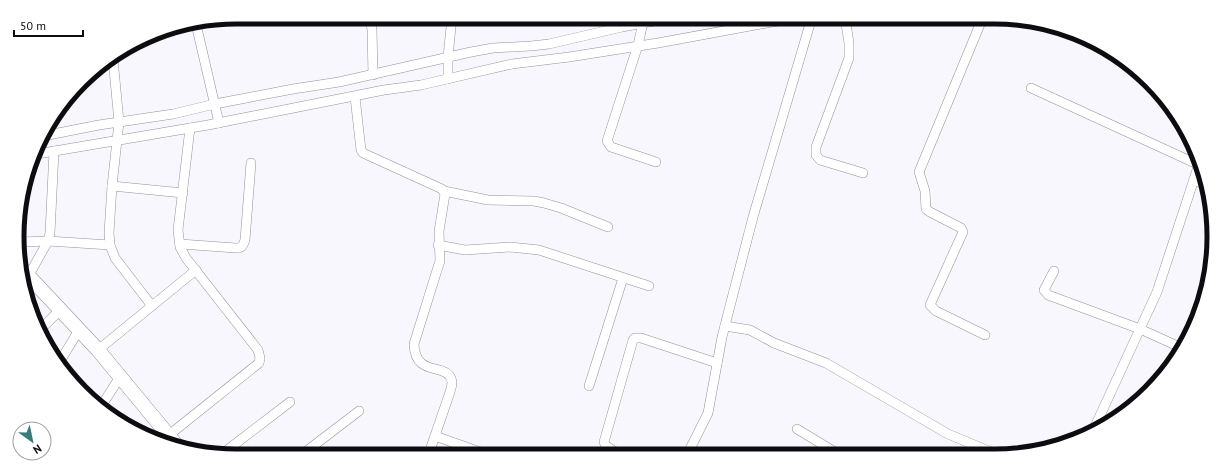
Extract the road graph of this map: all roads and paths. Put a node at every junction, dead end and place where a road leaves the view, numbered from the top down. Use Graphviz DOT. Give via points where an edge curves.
graph roads {
  1 [pos="371,24"];
  2 [pos="451,24"];
  3 [pos="657,24"];
  4 [pos="761,24"];
  5 [pos="810,24"];
  6 [pos="846,24"];
  7 [pos="980,24"];
  8 [pos="197,28"];
  9 [pos="641,30"];
  10 [pos="113,63"];
  11 [pos="448,67"];
  12 [pos="373,75"];
  13 [pos="1031,88"];
  14 [pos="355,96"];
  15 [pos="217,113"];
  16 [pos="190,128"];
  17 [pos="118,131"];
  18 [pos="49,136"];
  19 [pos="54,151"];
  20 [pos="41,153"];
  21 [pos="656,162"];
  22 [pos="251,163"];
  23 [pos="1194,163"];
  24 [pos="1197,171"];
  25 [pos="863,173"];
  26 [pos="1194,180"];
  27 [pos="1200,182"];
  28 [pos="112,186"];
  29 [pos="444,191"];
  30 [pos="183,193"];
  31 [pos="608,227"];
  32 [pos="48,241"];
  33 [pos="24,242"];
  34 [pos="180,244"];
  35 [pos="110,245"];
  36 [pos="438,245"];
  37 [pos="27,270"];
  38 [pos="196,270"];
  39 [pos="1054,271"];
  40 [pos="28,275"];
  41 [pos="623,278"];
  42 [pos="648,286"];
  43 [pos="152,306"];
  44 [pos="60,310"];
  45 [pos="44,326"];
  46 [pos="725,326"];
  47 [pos="1140,329"];
  48 [pos="79,330"];
  49 [pos="985,335"];
  50 [pos="1177,346"];
  51 [pos="98,350"];
  52 [pos="62,357"];
  53 [pos="717,363"];
  54 [pos="120,377"];
  55 [pos="589,386"];
  56 [pos="104,402"];
  57 [pos="290,402"];
  58 [pos="359,411"];
  59 [pos="1101,421"];
  60 [pos="797,429"];
  61 [pos="169,435"];
  62 [pos="434,436"];
  63 [pos="172,439"];
  64 [pos="229,449"];
  65 [pos="309,449"];
  66 [pos="430,449"];
  67 [pos="471,449"];
  68 [pos="611,449"];
  69 [pos="690,449"];
  70 [pos="831,449"];
  71 [pos="984,449"];
  1 -- 12 [label="street"];
  2 -- 11 [label="street"];
  3 -- 9 [label="street"];
  4 -- 9 [label="street" via="658,43"];
  5 -- 46 [label="street" via="752,216"];
  6 -- 25 [label="street" via="849,58 816,147 816,155 820,160"];
  7 -- 49 [label="street" via="918,172 925,191 927,210 961,228 962,232 930,305 936,311"];
  8 -- 15 [label="street"];
  9 -- 11 [label="street" via="569,57 512,64"];
  9 -- 11 [label="street" via="622,27 549,44 493,48"];
  9 -- 21 [label="street" via="607,141 611,147"];
  10 -- 17 [label="street"];
  11 -- 12 [label="street"];
  11 -- 14 [label="street" via="421,85"];
  12 -- 15 [label="street" via="293,89"];
  13 -- 23 [label="street"];
  14 -- 15 [label="street"];
  14 -- 29 [label="street" via="363,153"];
  15 -- 16 [label="street"];
  15 -- 17 [label="street" via="174,114"];
  16 -- 17 [label="street"];
  16 -- 30 [label="street"];
  17 -- 18 [label="street"];
  17 -- 19 [label="street"];
  17 -- 28 [label="street"];
  19 -- 20 [label="street"];
  19 -- 32 [label="street"];
  22 -- 34 [label="street" via="244,245 236,248"];
  24 -- 26 [label="street"];
  26 -- 27 [label="street"];
  26 -- 47 [label="street" via="1156,292"];
  28 -- 30 [label="street"];
  28 -- 35 [label="street"];
  29 -- 31 [label="street" via="488,200 544,203"];
  29 -- 36 [label="street" via="446,197"];
  30 -- 34 [label="street" via="178,230"];
  32 -- 33 [label="street"];
  32 -- 35 [label="street"];
  32 -- 37 [label="street"];
  34 -- 38 [label="street" via="186,258"];
  35 -- 43 [label="street" via="115,258"];
  36 -- 41 [label="street" via="465,250 510,247 540,250"];
  36 -- 62 [label="street" via="440,261 414,344 416,358 422,364 446,373 452,382"];
  38 -- 43 [label="street"];
  38 -- 61 [label="street" via="258,350 260,358 259,363"];
  39 -- 47 [label="street" via="1044,290 1048,295"];
  40 -- 44 [label="main road"];
  41 -- 42 [label="street"];
  41 -- 55 [label="street"];
  43 -- 51 [label="street"];
  44 -- 45 [label="street"];
  44 -- 48 [label="main road"];
  46 -- 53 [label="street"];
  46 -- 71 [label="street" via="750,330 774,343 826,363 948,434"];
  47 -- 50 [label="street"];
  47 -- 59 [label="street"];
  48 -- 51 [label="main road"];
  48 -- 52 [label="street"];
  51 -- 54 [label="main road"];
  53 -- 68 [label="street" via="638,337 633,340 604,442"];
  53 -- 69 [label="street" via="708,413"];
  54 -- 56 [label="street"];
  54 -- 61 [label="main road"];
  57 -- 64 [label="street"];
  58 -- 65 [label="street"];
  60 -- 70 [label="street"];
  61 -- 63 [label="main road"];
  62 -- 66 [label="street"];
  62 -- 67 [label="street"];
}
